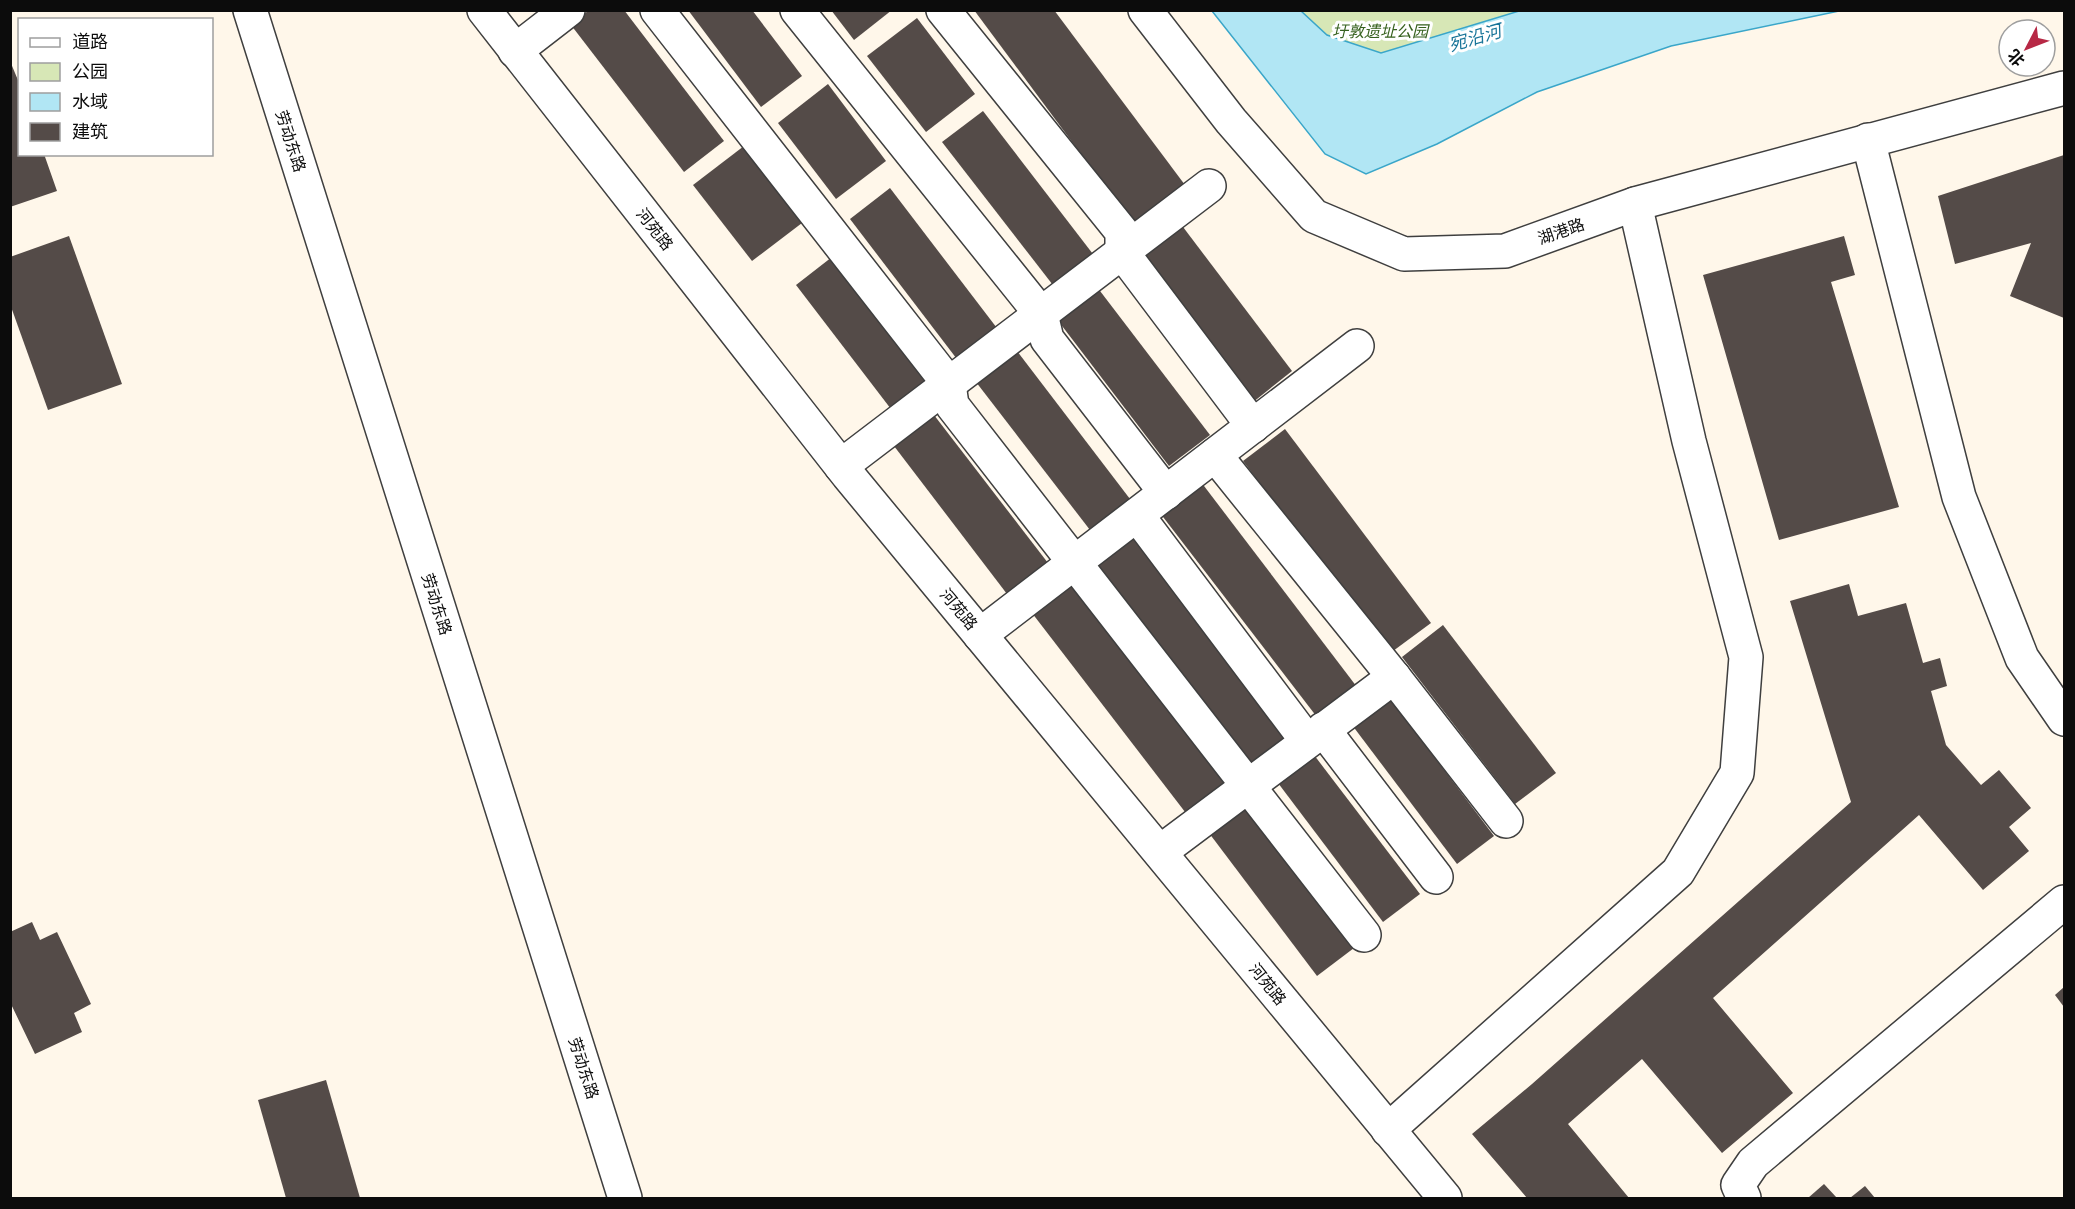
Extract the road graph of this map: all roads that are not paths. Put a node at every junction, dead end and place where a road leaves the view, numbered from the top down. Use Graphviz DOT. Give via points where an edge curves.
graph roads {
  1 [pos="250,10"];
  2 [pos="484,10"];
  3 [pos="568,10"];
  4 [pos="657,10"];
  5 [pos="797,10"];
  6 [pos="943,10"];
  7 [pos="1145,10"];
  8 [pos="515,51"];
  9 [pos="2060,93"];
  10 [pos="1868,140"];
  11 [pos="1209,186"];
  12 [pos="1635,204"];
  13 [pos="1122,252"];
  14 [pos="1041,314"];
  15 [pos="1357,346"];
  16 [pos="949,384"];
  17 [pos="1253,426"];
  18 [pos="1215,455"];
  19 [pos="841,466"];
  20 [pos="1166,493"];
  21 [pos="1137,515"];
  22 [pos="1075,563"];
  23 [pos="980,635"];
  24 [pos="1394,678"];
  25 [pos="2064,719"];
  26 [pos="1315,735"];
  27 [pos="1248,785"];
  28 [pos="1506,821"];
  29 [pos="1160,852"];
  30 [pos="1436,877"];
  31 [pos="2064,902"];
  32 [pos="1364,935"];
  33 [pos="1388,1130"];
  34 [pos="625,1198"];
  35 [pos="1445,1198"];
  36 [pos="1744,1198"];
  1 -- 34 [label="street, 劳动东路"];
  2 -- 8 [label="street, 河苑路"];
  3 -- 8 [label="street"];
  4 -- 16 [label="street"];
  5 -- 14 [label="street"];
  6 -- 13 [label="street" via="1122,232"];
  7 -- 12 [label="street, 湖港路" via="1232,121 1314,216 1404,254 1504,250"];
  8 -- 19 [label="street, 河苑路"];
  9 -- 10 [label="street, 湖港路"];
  10 -- 12 [label="street, 湖港路"];
  10 -- 25 [label="street" via="1959,497 2022,658"];
  11 -- 13 [label="street"];
  12 -- 33 [label="street" via="1689,441 1746,657 1737,773 1678,872"];
  13 -- 14 [label="street"];
  13 -- 17 [label="street"];
  14 -- 16 [label="street"];
  14 -- 20 [label="street" via="1047,339"];
  15 -- 17 [label="street"];
  16 -- 19 [label="street"];
  16 -- 22 [label="street" via="952,405"];
  17 -- 18 [label="street"];
  18 -- 20 [label="street"];
  18 -- 24 [label="street"];
  19 -- 23 [label="street, 河苑路"];
  20 -- 21 [label="street"];
  21 -- 22 [label="street"];
  21 -- 26 [label="street"];
  22 -- 23 [label="street"];
  22 -- 27 [label="street"];
  23 -- 29 [label="street, 河苑路"];
  24 -- 26 [label="street"];
  24 -- 28 [label="street"];
  26 -- 27 [label="street"];
  26 -- 30 [label="street"];
  27 -- 29 [label="street"];
  27 -- 32 [label="street"];
  29 -- 33 [label="street, 河苑路"];
  31 -- 36 [label="street" via="1753,1163 1738,1185"];
  33 -- 35 [label="street, 河苑路"];
}
